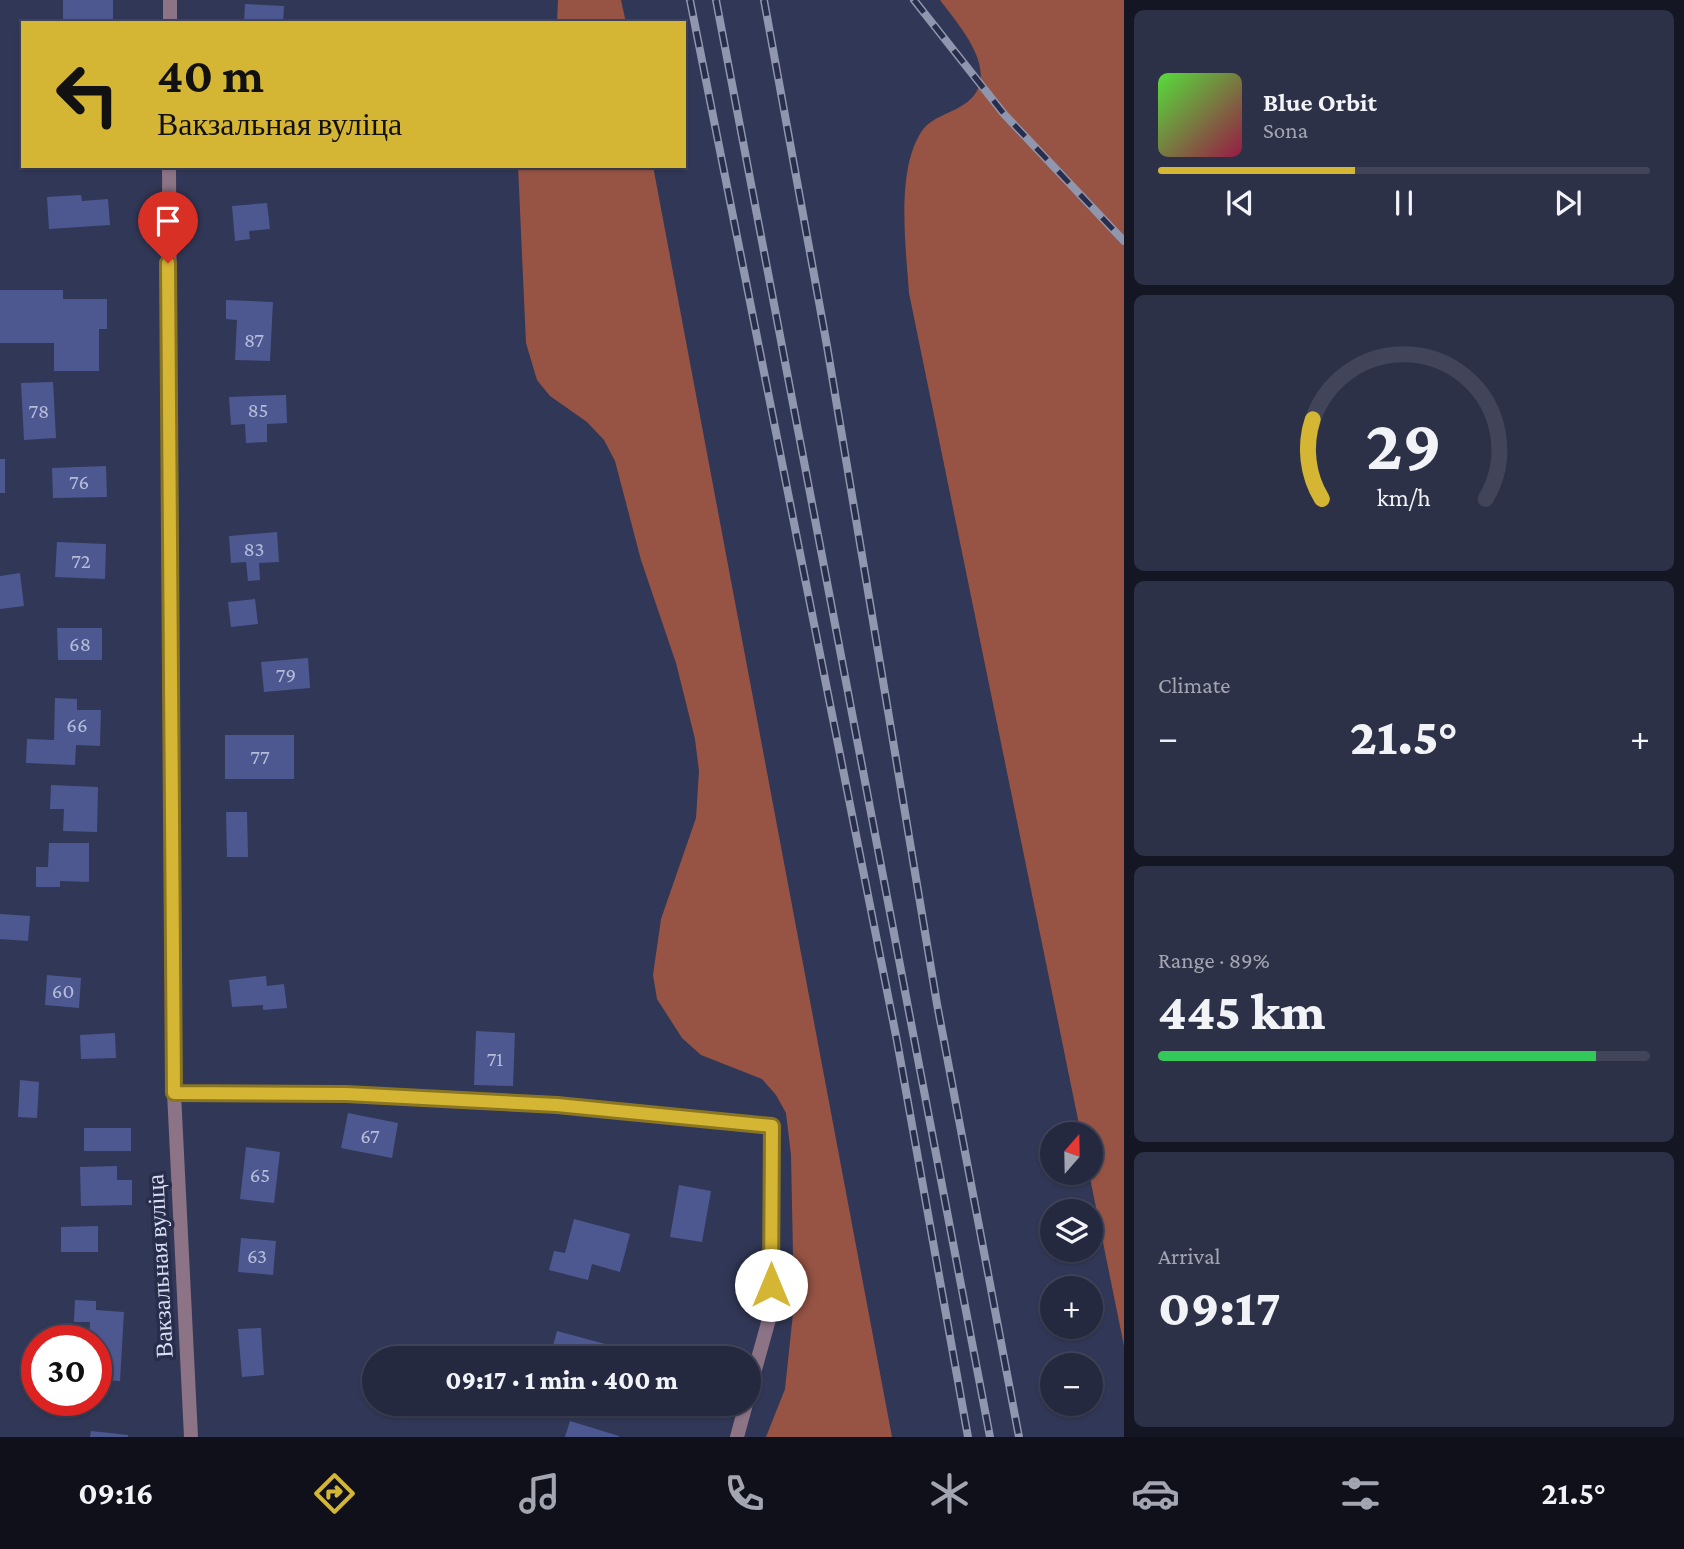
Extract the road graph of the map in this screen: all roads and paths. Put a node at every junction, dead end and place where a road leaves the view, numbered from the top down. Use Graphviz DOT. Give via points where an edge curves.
graph roads {
  1 [pos="170,0"];
  2 [pos="170,21"];
  3 [pos="169,168"];
  4 [pos="174,1093"];
  5 [pos="761,1348"];
  6 [pos="743,1416"];
  7 [pos="191,1437"];
  8 [pos="737,1437"];
  1 -- 2 [label="street"];
  3 -- 4 [label="street, Вакзальная вуліца"];
  4 -- 5 [label="street" via="346,1094 557,1105 772,1126 771,1312"];
  4 -- 7 [label="street, Вакзальная вуліца"];
  6 -- 8 [label="street"];
}
